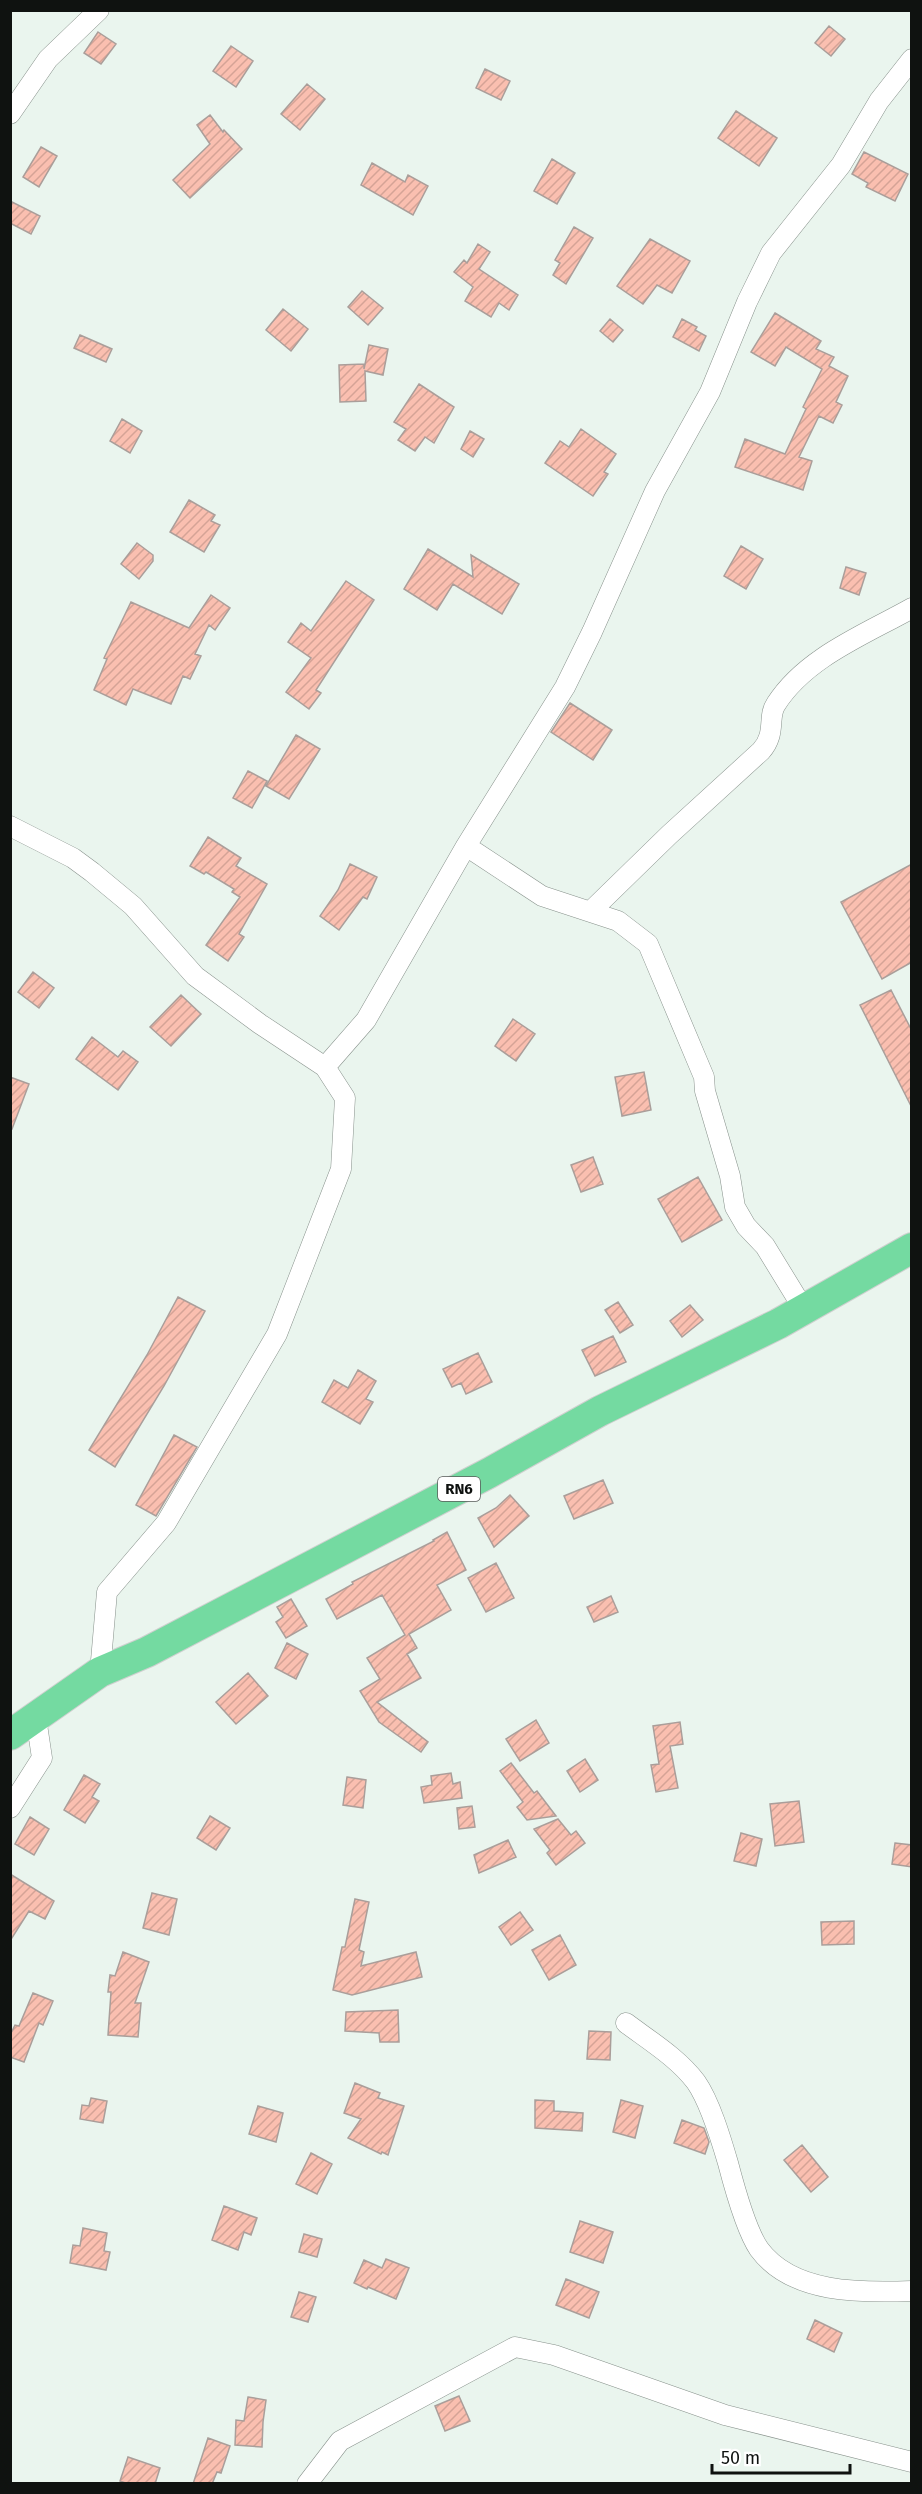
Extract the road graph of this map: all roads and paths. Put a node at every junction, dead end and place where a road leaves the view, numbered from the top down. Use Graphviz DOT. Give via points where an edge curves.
graph roads {
  1 [pos="99,10"];
  2 [pos="912,59"];
  3 [pos="10,114"];
  4 [pos="912,608"];
  5 [pos="10,826"];
  6 [pos="466,846"];
  7 [pos="591,911"];
  8 [pos="325,1067"];
  9 [pos="912,1248"];
  10 [pos="803,1308"];
  11 [pos="100,1672"];
  12 [pos="36,1718"];
  13 [pos="10,1736"];
  14 [pos="10,1808"];
  15 [pos="626,2023"];
  16 [pos="912,2291"];
  17 [pos="912,2462"];
  18 [pos="307,2484"];
  1 -- 3 [label="street" via="48,59"];
  2 -- 6 [label="street" via="879,101 841,165 771,253 710,392 655,491 565,687"];
  4 -- 7 [label="street" via="830,652 798,679 776,704 771,734 761,751"];
  5 -- 8 [label="street" via="92,872 133,906 195,976"];
  6 -- 7 [label="street" via="542,896"];
  6 -- 8 [label="street" via="366,1020"];
  7 -- 10 [label="street" via="618,921 648,944 704,1077 735,1207 765,1246"];
  8 -- 11 [label="street" via="345,1098 341,1169 277,1334 166,1523 107,1592"];
  9 -- 10 [label="highway, RN6"];
  10 -- 11 [label="highway, RN6" via="600,1411 147,1652"];
  11 -- 12 [label="highway, RN6"];
  12 -- 13 [label="highway, RN6"];
  12 -- 14 [label="street" via="42,1758"];
  15 -- 16 [label="street" via="673,2058 696,2083 720,2134 744,2214 758,2247 772,2263 790,2275 839,2289"];
  17 -- 18 [label="street" via="725,2415 554,2355 515,2347 340,2441"];
}
